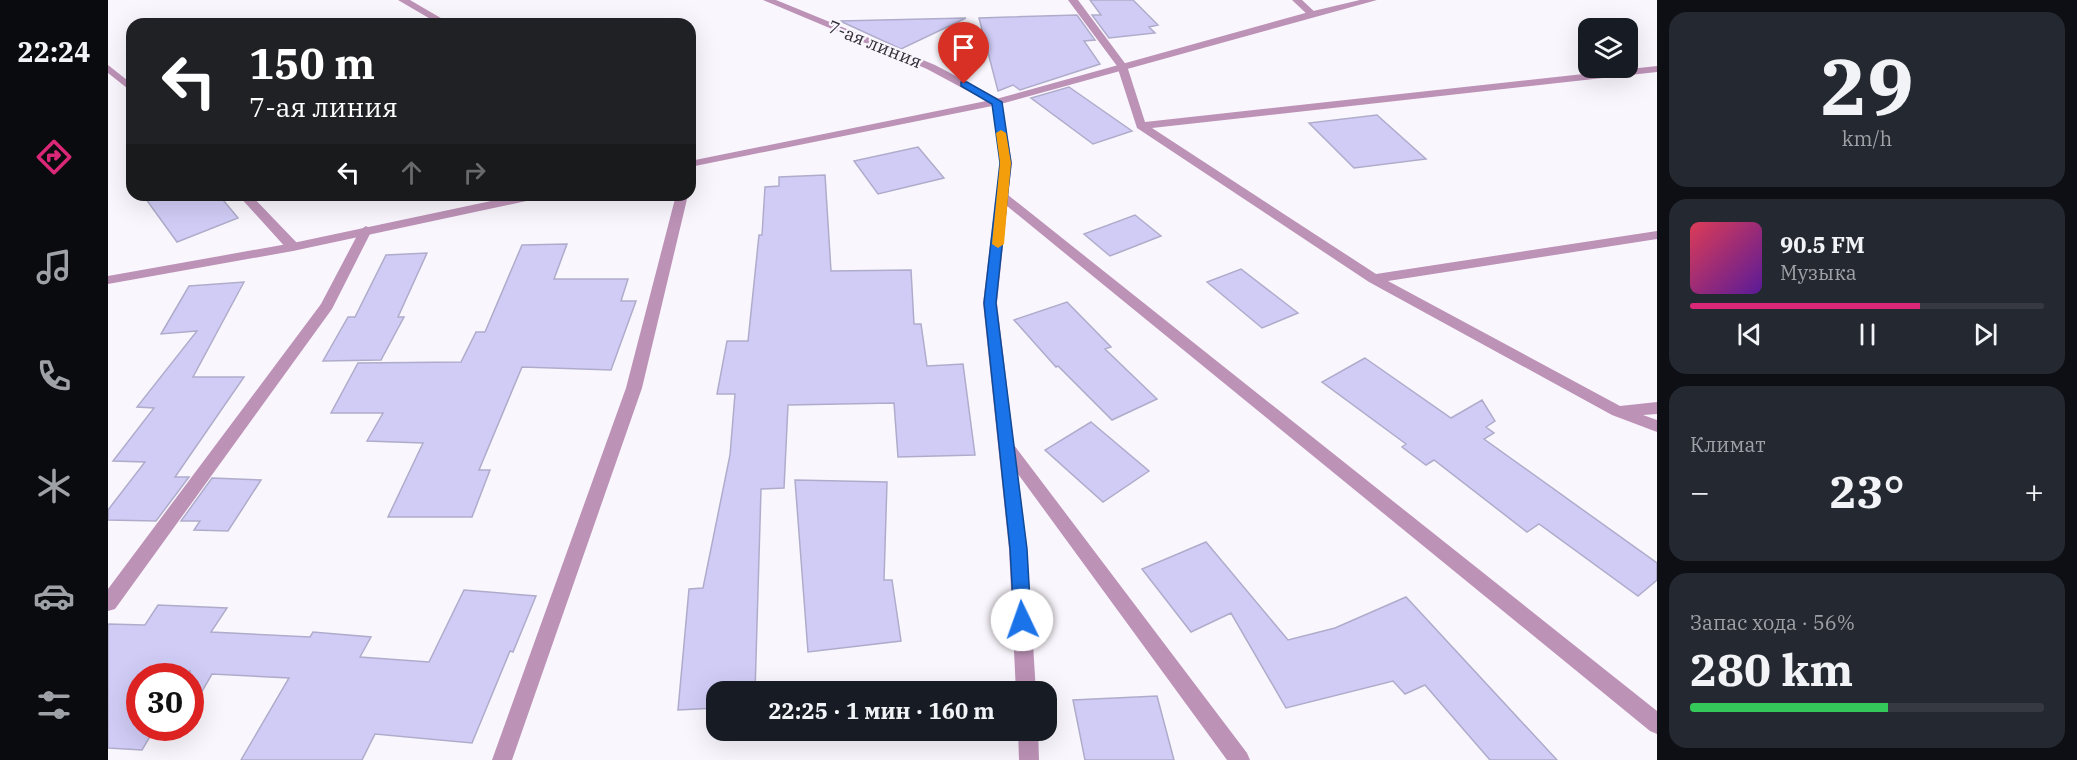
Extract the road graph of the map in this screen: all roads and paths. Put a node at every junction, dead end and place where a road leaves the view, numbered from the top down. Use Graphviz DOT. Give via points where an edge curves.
graph roads {
  1 [pos="403,0"];
  2 [pos="768,0"];
  3 [pos="1073,0"];
  4 [pos="1297,0"];
  5 [pos="1372,0"];
  6 [pos="1312,14"];
  7 [pos="435,18"];
  8 [pos="1122,66"];
  9 [pos="108,68"];
  10 [pos="1657,69"];
  11 [pos="126,84"];
  12 [pos="997,102"];
  13 [pos="1141,126"];
  14 [pos="696,163"];
  15 [pos="1002,196"];
  16 [pos="250,201"];
  17 [pos="507,201"];
  18 [pos="681,201"];
  19 [pos="366,230"];
  20 [pos="1657,236"];
  21 [pos="292,247"];
  22 [pos="1374,279"];
  23 [pos="108,280"];
  24 [pos="1657,408"];
  25 [pos="1617,411"];
  26 [pos="1657,426"];
  27 [pos="1006,446"];
  28 [pos="108,603"];
  29 [pos="1025,681"];
  30 [pos="1657,724"];
  31 [pos="1028,741"];
  32 [pos="502,760"];
  33 [pos="1029,760"];
  34 [pos="1240,760"];
  1 -- 7 [label="street"];
  2 -- 12 [label="street, 7-ая линия" via="931,67"];
  3 -- 8 [label="street"];
  4 -- 6 [label="street"];
  5 -- 6 [label="street"];
  6 -- 8 [label="street"];
  8 -- 12 [label="street"];
  8 -- 13 [label="street"];
  9 -- 11 [label="street"];
  10 -- 13 [label="street"];
  12 -- 14 [label="street"];
  12 -- 15 [label="street" via="1006,163"];
  13 -- 22 [label="street"];
  15 -- 27 [label="street" via="990,303"];
  15 -- 30 [label="street"];
  16 -- 21 [label="street"];
  17 -- 19 [label="street"];
  18 -- 32 [label="street" via="634,388"];
  19 -- 21 [label="street"];
  19 -- 28 [label="street" via="327,306"];
  20 -- 22 [label="street"];
  21 -- 23 [label="street"];
  22 -- 25 [label="street"];
  24 -- 25 [label="street"];
  25 -- 26 [label="street"];
  27 -- 29 [label="street" via="1018,549"];
  27 -- 34 [label="street"];
  31 -- 33 [label="street"];
}
